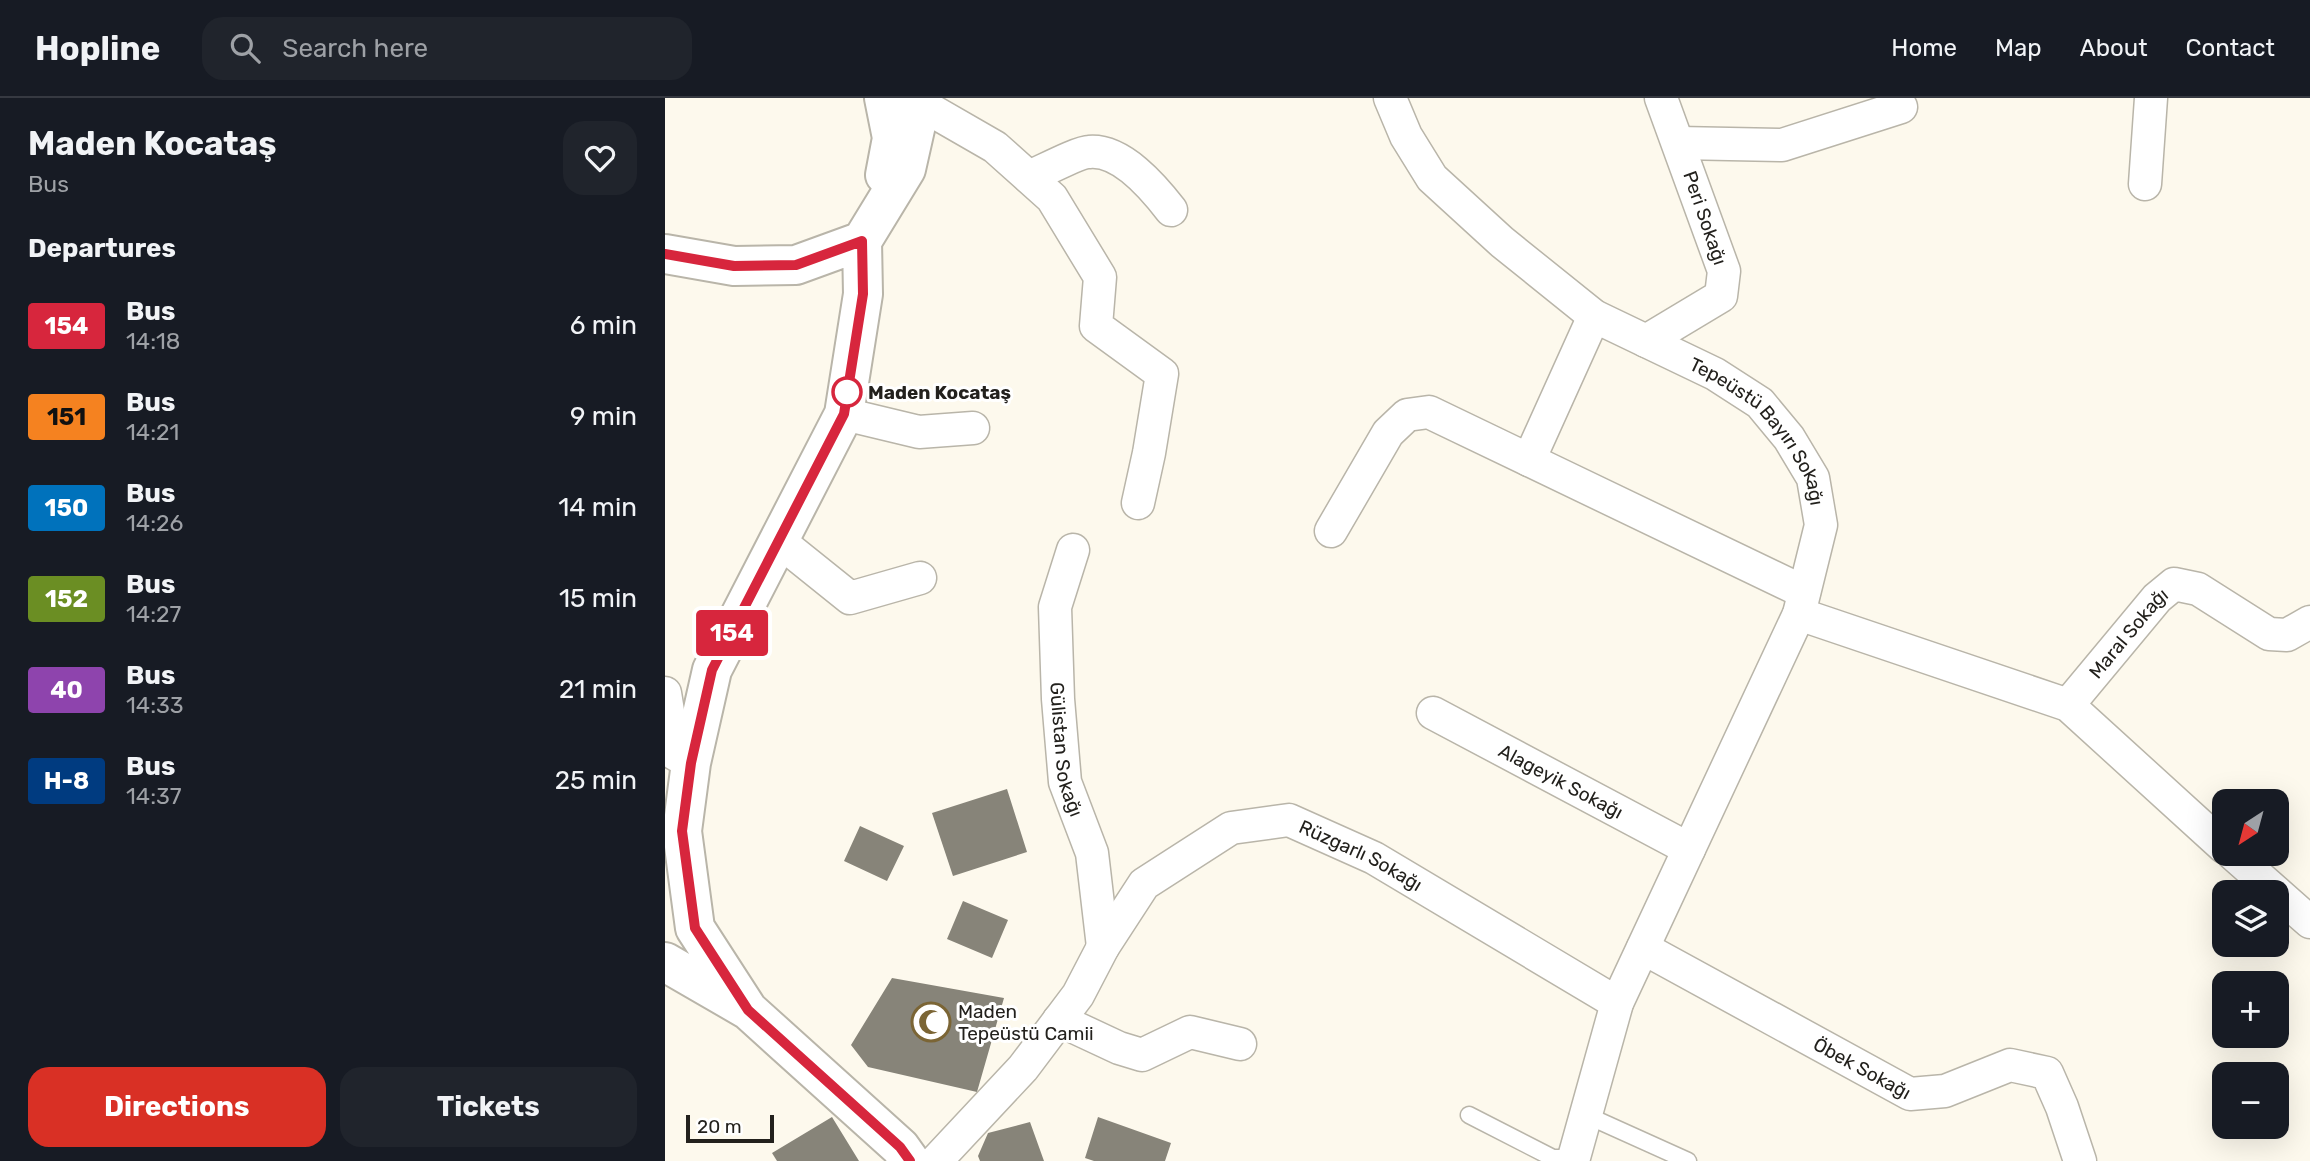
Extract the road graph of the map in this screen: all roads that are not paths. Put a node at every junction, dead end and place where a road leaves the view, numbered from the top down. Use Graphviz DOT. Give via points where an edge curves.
graph roads {
  1 [pos="884,98"];
  2 [pos="1389,98"];
  3 [pos="1661,98"];
  4 [pos="2151,98"];
  5 [pos="922,102"];
  6 [pos="1901,107"];
  7 [pos="1679,144"];
  8 [pos="1029,177"];
  9 [pos="2145,184"];
  10 [pos="883,207"];
  11 [pos="1171,210"];
  12 [pos="862,241"];
  13 [pos="665,254"];
  14 [pos="1594,316"];
  15 [pos="1646,341"];
  16 [pos="844,414"];
  17 [pos="973,428"];
  18 [pos="1529,460"];
  19 [pos="1138,503"];
  20 [pos="1331,531"];
  21 [pos="779,541"];
  22 [pos="1073,550"];
  23 [pos="920,578"];
  24 [pos="1801,603"];
  25 [pos="2310,622"];
  26 [pos="665,693"];
  27 [pos="2068,705"];
  28 [pos="1433,713"];
  29 [pos="691,763"];
  30 [pos="2212,835"];
  31 [pos="1689,849"];
  32 [pos="2247,866"];
  33 [pos="2310,922"];
  34 [pos="695,928"];
  35 [pos="1103,947"];
  36 [pos="1643,948"];
  37 [pos="665,960"];
  38 [pos="1617,1003"];
  39 [pos="748,1010"];
  40 [pos="1059,1020"];
  41 [pos="1240,1044"];
  42 [pos="1469,1115"];
  43 [pos="1586,1115"];
  44 [pos="1573,1160"];
  45 [pos="910,1161"];
  46 [pos="936,1161"];
  47 [pos="1688,1161"];
  48 [pos="2080,1161"];
  1 -- 10 [label="street" via="892,138"];
  2 -- 14 [label="street, Tepeüstü Bayırı Sokağı" via="1431,178"];
  3 -- 7 [label="street, Peri Sokağı"];
  4 -- 9 [label="street"];
  5 -- 8 [label="street" via="995,147"];
  5 -- 10 [label="street" via="906,169"];
  6 -- 7 [label="street" via="1781,145"];
  7 -- 15 [label="street, Peri Sokağı" via="1724,271 1721,296"];
  8 -- 11 [label="street" via="1089,152 1115,157 1147,180"];
  8 -- 19 [label="street" via="1052,198 1100,277 1096,326 1162,374"];
  10 -- 12 [label="street"];
  12 -- 13 [label="street" via="796,265 734,266"];
  12 -- 16 [label="street" via="863,294"];
  14 -- 15 [label="street, Tepeüstü Bayırı Sokağı"];
  14 -- 18 [label="street"];
  15 -- 24 [label="street, Tepeüstü Bayırı Sokağı" via="1715,374 1761,403 1813,478 1821,526"];
  16 -- 17 [label="street" via="919,432"];
  16 -- 21 [label="street"];
  18 -- 20 [label="street" via="1429,412 1407,415 1388,433"];
  18 -- 24 [label="street"];
  21 -- 23 [label="street" via="850,598"];
  21 -- 29 [label="street" via="712,670"];
  22 -- 35 [label="street, Gülistan Sokağı" via="1055,607 1058,699 1065,782 1092,853"];
  24 -- 27 [label="street"];
  24 -- 31 [label="street, Tepeüstü Bayırı Sokağı"];
  25 -- 27 [label="street, Maral Sokağı" via="2287,635 2269,634 2198,589 2174,584 2157,598"];
  26 -- 29 [label="street" via="675,754"];
  27 -- 30 [label="street"];
  28 -- 31 [label="street, Alageyik Sokağı"];
  29 -- 34 [label="street" via="682,831"];
  31 -- 36 [label="street, Tepeüstü Bayırı Sokağı"];
  32 -- 33 [label="street"];
  34 -- 37 [label="street"];
  34 -- 39 [label="street"];
  35 -- 38 [label="street, Rüzgarlı Sokağı" via="1144,884 1231,828 1289,820 1374,859"];
  35 -- 40 [label="street, Rüzgarlı Sokağı"];
  36 -- 38 [label="street, Tepeüstü Bayırı Sokağı"];
  36 -- 48 [label="street, Öbek Sokağı" via="1910,1094 1945,1091 2010,1065 2047,1073"];
  37 -- 39 [label="street"];
  38 -- 43 [label="street, Tepeüstü Bayırı Sokağı"];
  39 -- 45 [label="street"];
  40 -- 41 [label="street" via="1143,1055 1190,1032"];
  40 -- 46 [label="street, Rüzgarlı Sokağı" via="1023,1068"];
  42 -- 44 [label="lane" via="1553,1158"];
  43 -- 44 [label="street, Tepeüstü Bayırı Sokağı"];
  43 -- 47 [label="lane"];
}
